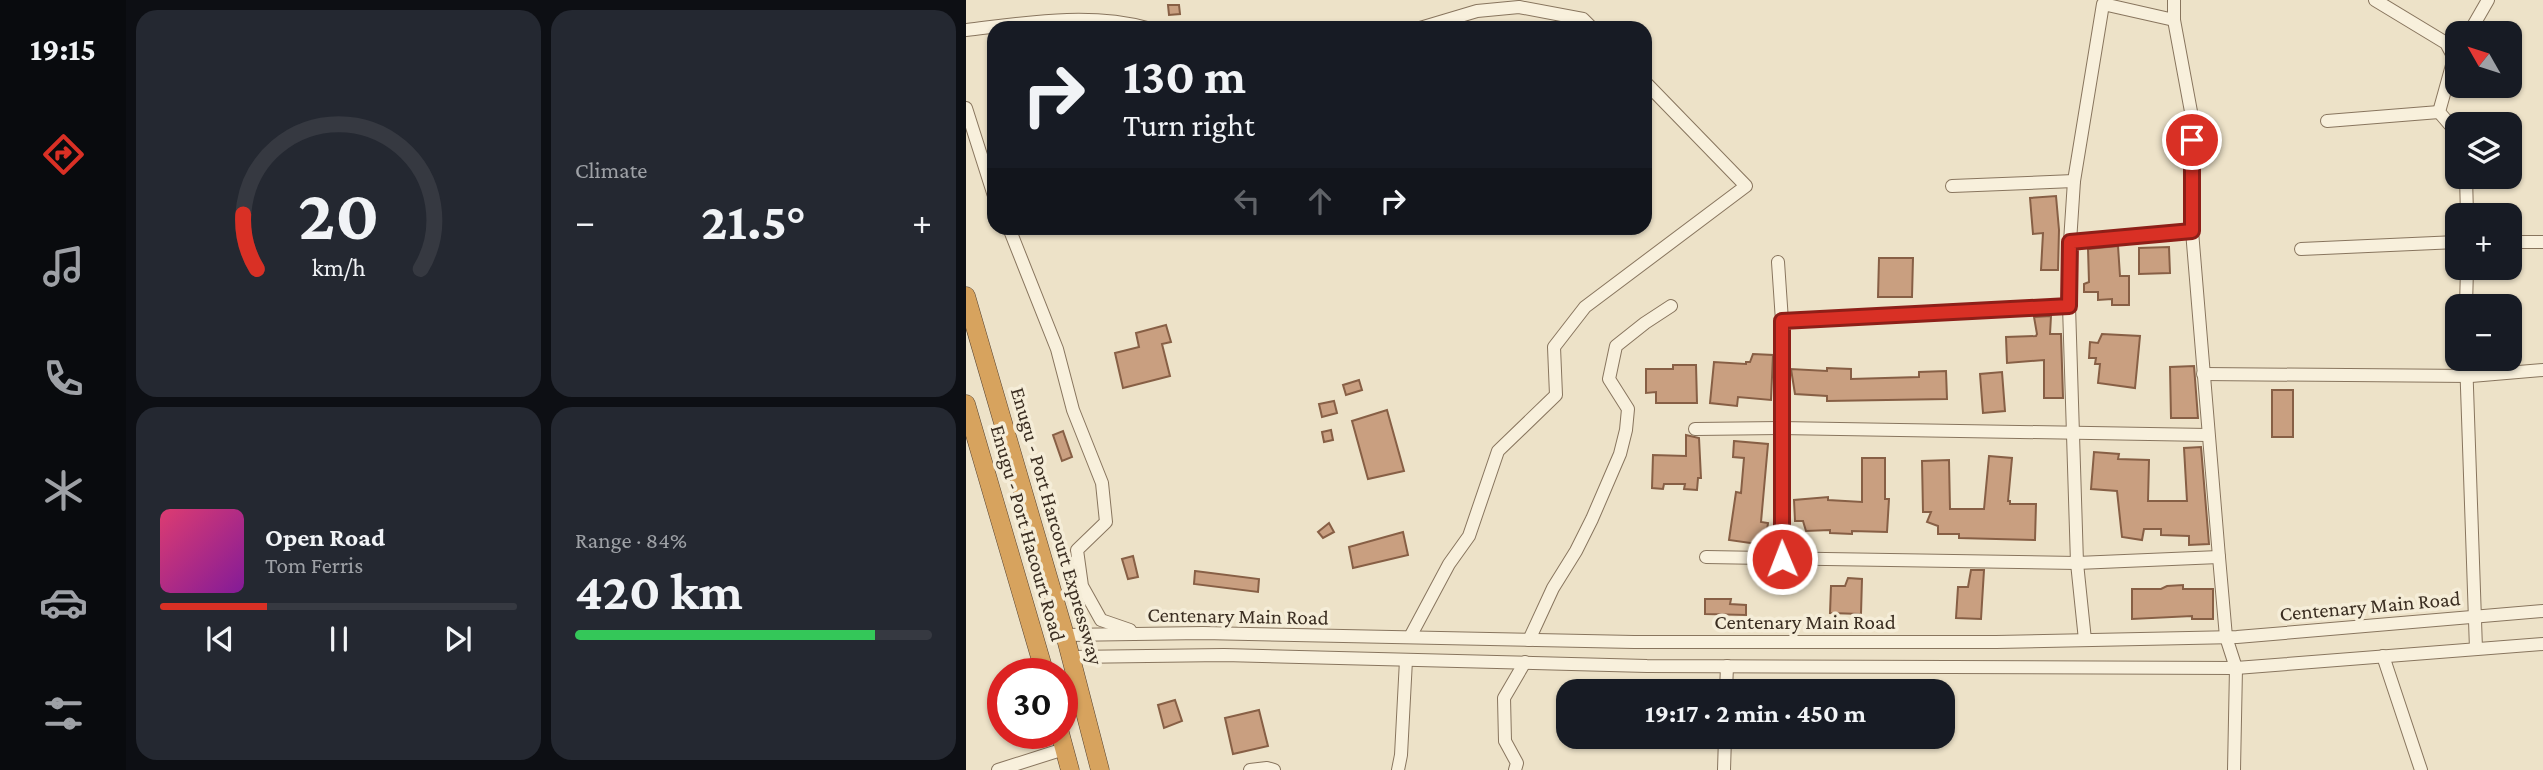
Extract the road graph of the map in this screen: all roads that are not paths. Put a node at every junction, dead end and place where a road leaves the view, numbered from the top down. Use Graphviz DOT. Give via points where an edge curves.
graph roads {
  1 [pos="2175,0"];
  2 [pos="2375,0"];
  3 [pos="2488,0"];
  4 [pos="2174,20"];
  5 [pos="1076,21"];
  6 [pos="1108,21"];
  7 [pos="1443,21"];
  8 [pos="1585,21"];
  9 [pos="2476,21"];
  10 [pos="987,27"];
  11 [pos="966,30"];
  12 [pos="2445,42"];
  13 [pos="1652,89"];
  14 [pos="2445,94"];
  15 [pos="966,108"];
  16 [pos="2440,112"];
  17 [pos="2445,118"];
  18 [pos="2327,121"];
  19 [pos="987,174"];
  20 [pos="2074,181"];
  21 [pos="1952,186"];
  22 [pos="2192,231"];
  23 [pos="1012,235"];
  24 [pos="2070,242"];
  25 [pos="2522,242"];
  26 [pos="2543,242"];
  27 [pos="2445,243"];
  28 [pos="2301,249"];
  29 [pos="1778,262"];
  30 [pos="966,296"];
  31 [pos="1671,306"];
  32 [pos="2069,306"];
  33 [pos="1782,321"];
  34 [pos="2543,370"];
  35 [pos="2466,371"];
  36 [pos="2203,374"];
  37 [pos="2466,376"];
  38 [pos="966,404"];
  39 [pos="1780,428"];
  40 [pos="1695,429"];
  41 [pos="2075,433"];
  42 [pos="2207,435"];
  43 [pos="1706,557"];
  44 [pos="2218,557"];
  45 [pos="1782,559"];
  46 [pos="2077,563"];
  47 [pos="2543,611"];
  48 [pos="2475,617"];
  49 [pos="1139,634"];
  50 [pos="1065,635"];
  51 [pos="2226,637"];
  52 [pos="1410,638"];
  53 [pos="1529,640"];
  54 [pos="2085,640"];
  55 [pos="1634,642"];
  56 [pos="2543,644"];
  57 [pos="2476,649"];
  58 [pos="2383,656"];
  59 [pos="1071,657"];
  60 [pos="1040,658"];
  61 [pos="1406,660"];
  62 [pos="1525,662"];
  63 [pos="1632,666"];
  64 [pos="1727,666"];
  65 [pos="2236,668"];
  66 [pos="1726,679"];
  67 [pos="1044,749"];
  68 [pos="1064,749"];
  69 [pos="1725,749"];
  70 [pos="998,770"];
  71 [pos="1069,770"];
  72 [pos="1100,770"];
  73 [pos="1250,770"];
  74 [pos="1274,770"];
  75 [pos="1398,770"];
  76 [pos="1515,770"];
  77 [pos="1724,770"];
  78 [pos="2234,770"];
  79 [pos="2421,770"];
  1 -- 4 [label="street"];
  2 -- 12 [label="street"];
  3 -- 9 [label="street"];
  4 -- 20 [label="street" via="2103,4"];
  4 -- 22 [label="street" via="2192,117"];
  5 -- 6 [label="street"];
  7 -- 8 [label="street" via="1519,6"];
  10 -- 11 [label="street"];
  13 -- 52 [label="street" via="1746,186 1585,307 1554,347 1556,395 1498,451 1469,536"];
  14 -- 16 [label="street"];
  15 -- 19 [label="street"];
  16 -- 17 [label="street"];
  16 -- 18 [label="street"];
  20 -- 21 [label="street"];
  20 -- 24 [label="street"];
  22 -- 24 [label="street"];
  22 -- 36 [label="street"];
  23 -- 49 [label="street" via="1057,349 1073,410 1102,483 1106,522 1077,550 1082,586 1101,620"];
  24 -- 32 [label="street"];
  25 -- 26 [label="street"];
  27 -- 28 [label="street"];
  29 -- 33 [label="street"];
  30 -- 50 [label="highway, Enugu - Port Harcourt Expressway"];
  31 -- 53 [label="street" via="1616,346 1609,379 1628,409 1620,454"];
  32 -- 33 [label="street"];
  32 -- 41 [label="street"];
  33 -- 39 [label="street"];
  34 -- 37 [label="street"];
  35 -- 37 [label="street"];
  36 -- 37 [label="street"];
  36 -- 42 [label="street"];
  37 -- 48 [label="street"];
  38 -- 60 [label="highway, Enugu - Port Hacourt Road"];
  39 -- 40 [label="street"];
  39 -- 41 [label="street"];
  39 -- 45 [label="street"];
  41 -- 42 [label="street"];
  41 -- 46 [label="street"];
  42 -- 44 [label="street"];
  43 -- 45 [label="street"];
  44 -- 46 [label="street"];
  44 -- 51 [label="street"];
  45 -- 46 [label="street"];
  46 -- 54 [label="street"];
  47 -- 48 [label="street, Centenary Main Road"];
  48 -- 51 [label="street, Centenary Main Road"];
  48 -- 57 [label="street"];
  49 -- 50 [label="street, Centenary Main Road"];
  49 -- 52 [label="street, Centenary Main Road"];
  50 -- 59 [label="highway, Enugu - Port Harcourt Expressway"];
  51 -- 54 [label="street, Centenary Main Road"];
  51 -- 65 [label="street"];
  52 -- 53 [label="street, Centenary Main Road"];
  53 -- 55 [label="street, Centenary Main Road"];
  54 -- 55 [label="street, Centenary Main Road"];
  55 -- 63 [label="street"];
  56 -- 57 [label="street, Centenary Main Road"];
  57 -- 58 [label="street, Centenary Main Road"];
  58 -- 65 [label="street, Centenary Main Road"];
  58 -- 79 [label="street"];
  59 -- 61 [label="street, Centenary Main Road"];
  59 -- 72 [label="highway, Enugu - Port Harcourt Expressway"];
  61 -- 62 [label="street, Centenary Main Road"];
  61 -- 75 [label="street"];
  62 -- 63 [label="street, Centenary Main Road"];
  62 -- 76 [label="street" via="1504,698 1505,741 1517,763"];
  63 -- 64 [label="street, Centenary Main Road"];
  64 -- 65 [label="street, Centenary Main Road"];
  64 -- 66 [label="street"];
  65 -- 78 [label="street"];
  67 -- 70 [label="street"];
  68 -- 71 [label="highway"];
  69 -- 77 [label="street"];
  73 -- 74 [label="street"];
}
